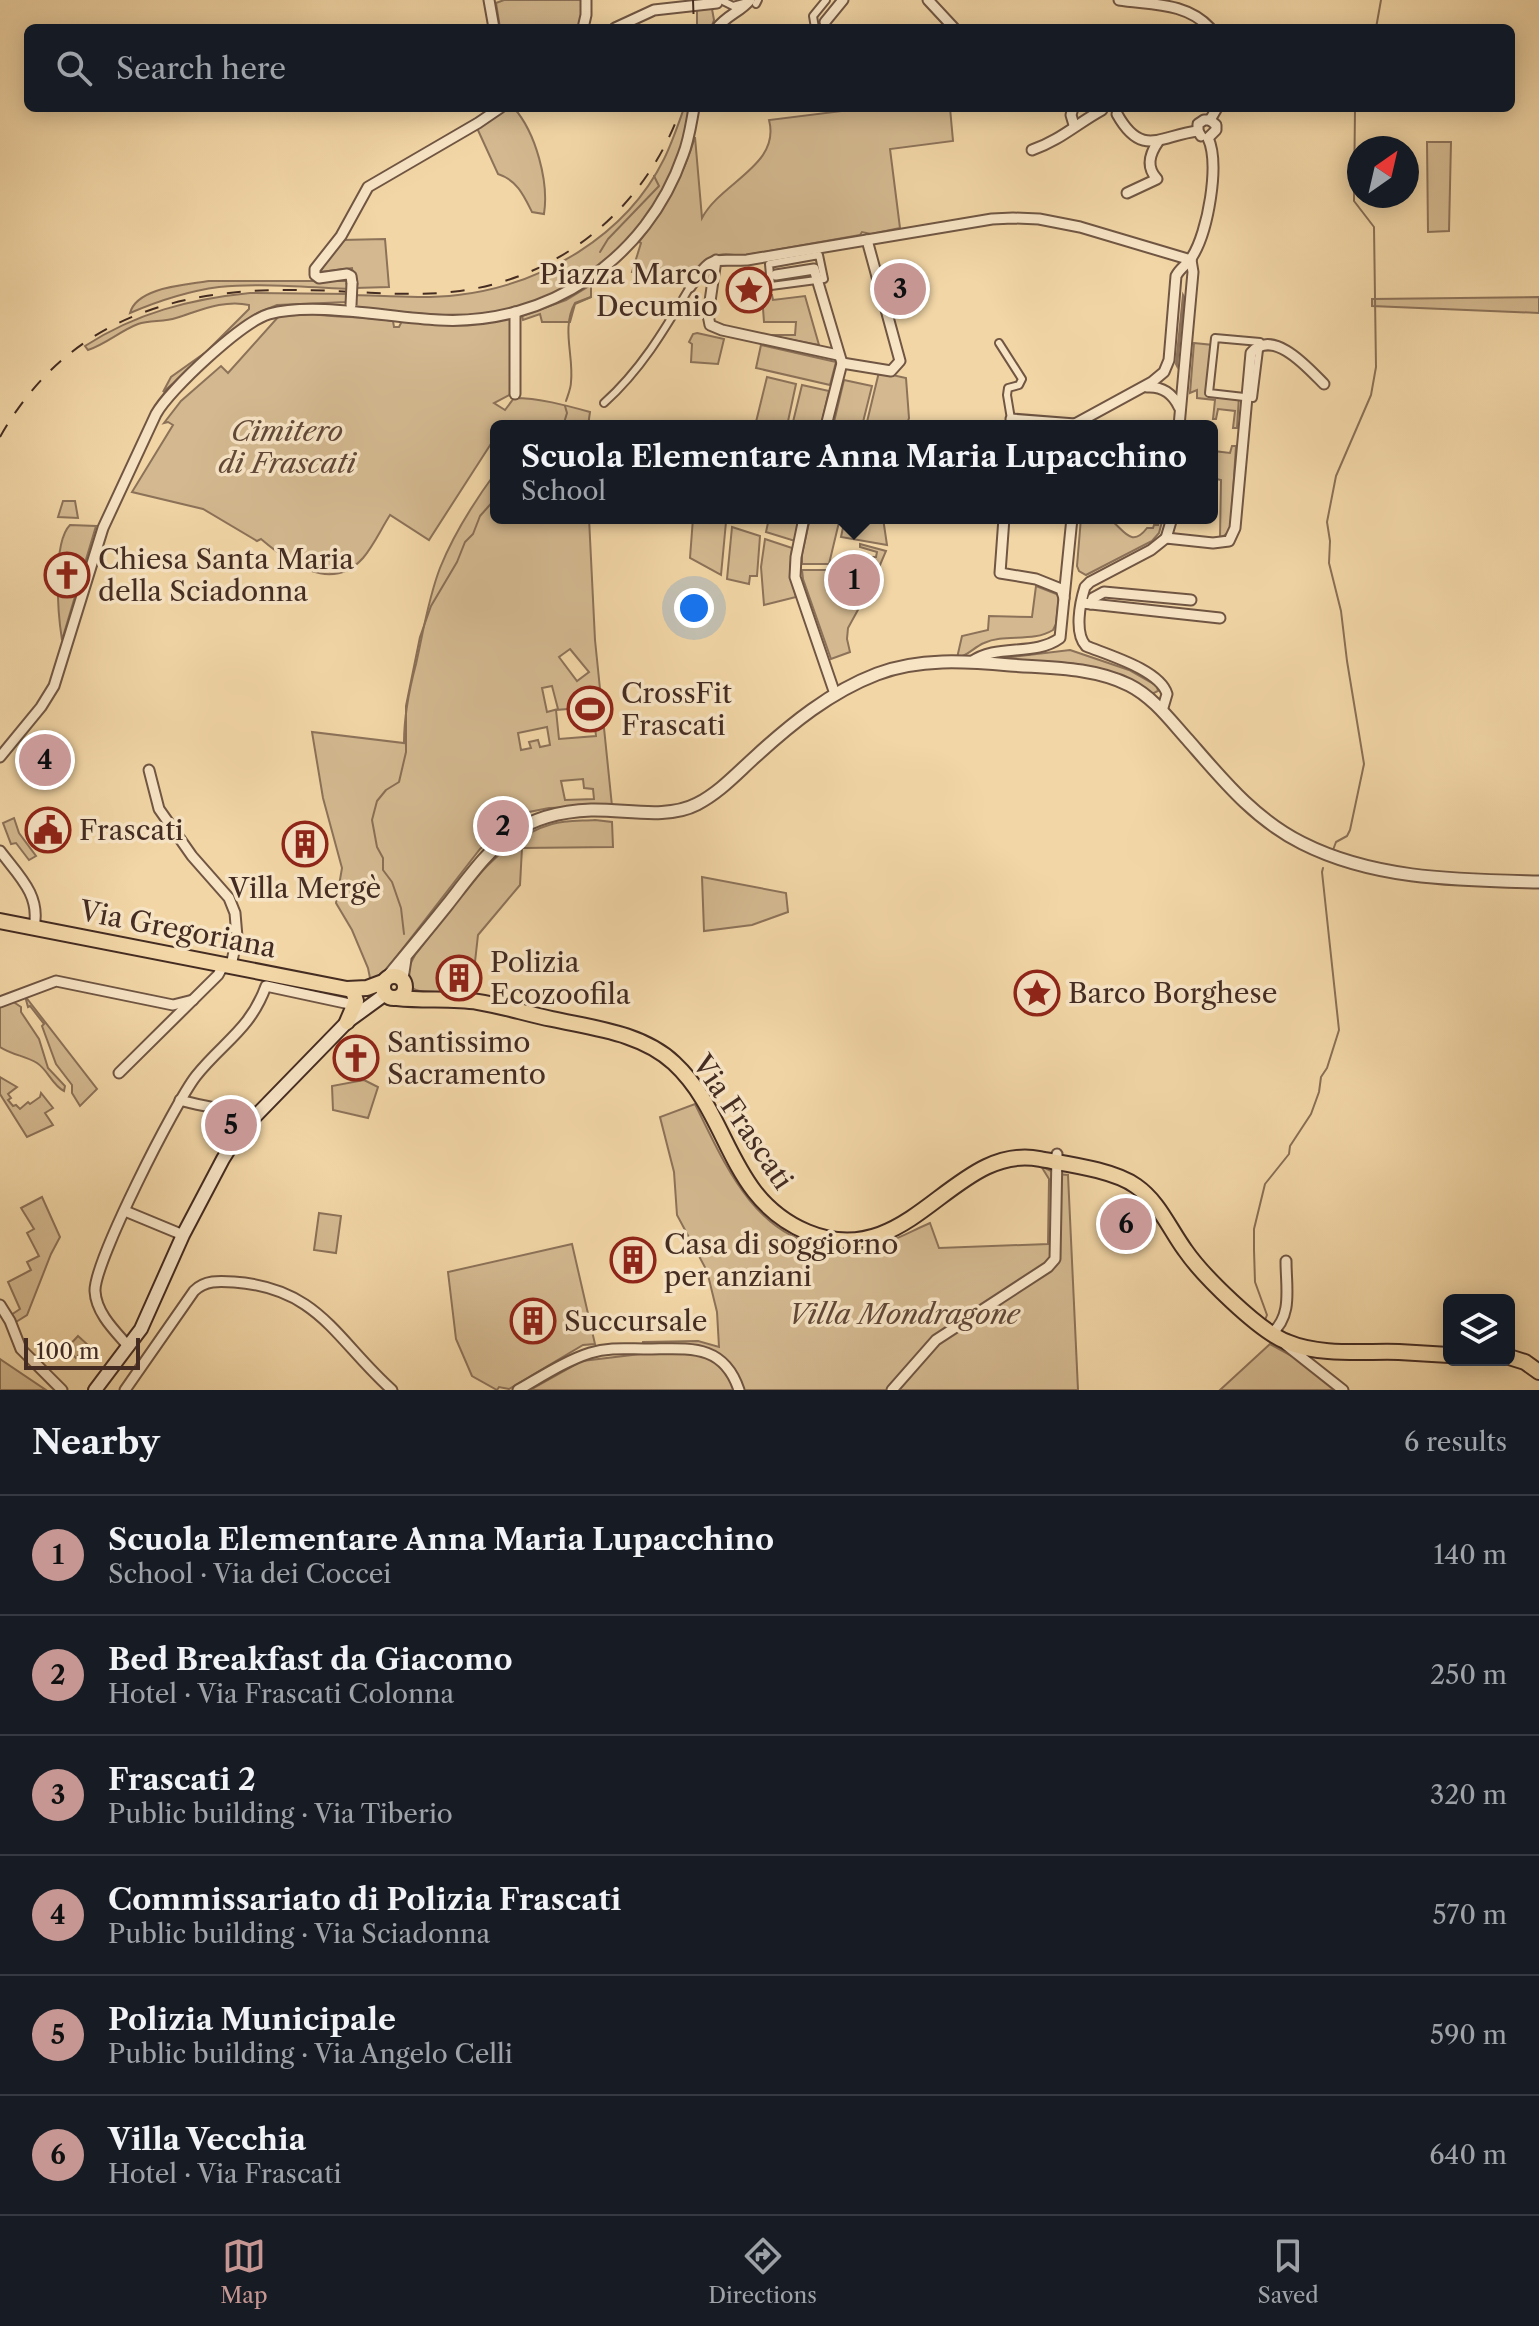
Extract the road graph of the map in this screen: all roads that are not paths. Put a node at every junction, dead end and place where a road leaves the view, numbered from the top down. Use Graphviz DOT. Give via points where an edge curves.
graph roads {
  1 [pos="489,0"];
  2 [pos="586,0"];
  3 [pos="826,0"];
  4 [pos="843,0"];
  5 [pos="1119,0"];
  6 [pos="718,1"];
  7 [pos="933,2"];
  8 [pos="750,3"];
  9 [pos="825,22"];
  10 [pos="493,24"];
  11 [pos="584,24"];
  12 [pos="624,24"];
  13 [pos="716,24"];
  14 [pos="719,24"];
  15 [pos="814,24"];
  16 [pos="950,24"];
  17 [pos="1205,24"];
  18 [pos="494,112"];
  19 [pos="693,112"];
  20 [pos="1072,112"];
  21 [pos="1097,112"];
  22 [pos="1120,112"];
  23 [pos="1215,112"];
  24 [pos="1210,120"];
  25 [pos="1074,125"];
  26 [pos="1198,131"];
  27 [pos="1208,138"];
  28 [pos="1158,142"];
  29 [pos="1032,150"];
  30 [pos="1127,193"];
  31 [pos="867,240"];
  32 [pos="716,260"];
  33 [pos="1191,260"];
  34 [pos="776,275"];
  35 [pos="817,281"];
  36 [pos="690,287"];
  37 [pos="351,309"];
  38 [pos="515,312"];
  39 [pos="999,343"];
  40 [pos="1260,345"];
  41 [pos="837,355"];
  42 [pos="1324,384"];
  43 [pos="1141,388"];
  44 [pos="515,394"];
  45 [pos="1246,397"];
  46 [pos="604,403"];
  47 [pos="1180,410"];
  48 [pos="828,420"];
  49 [pos="1011,420"];
  50 [pos="1084,420"];
  51 [pos="1179,420"];
  52 [pos="803,524"];
  53 [pos="1003,524"];
  54 [pos="1071,524"];
  55 [pos="1170,524"];
  56 [pos="1166,538"];
  57 [pos="1068,564"];
  58 [pos="1087,585"];
  59 [pos="1064,598"];
  60 [pos="1191,600"];
  61 [pos="1087,604"];
  62 [pos="1220,618"];
  63 [pos="1057,641"];
  64 [pos="1086,646"];
  65 [pos="971,662"];
  66 [pos="835,694"];
  67 [pos="1162,711"];
  68 [pos="0,757"];
  69 [pos="149,770"];
  70 [pos="0,851"];
  71 [pos="1539,875"];
  72 [pos="1521,882"];
  73 [pos="1539,882"];
  74 [pos="0,921"];
  75 [pos="34,927"];
  76 [pos="228,965"];
  77 [pos="376,994"];
  78 [pos="193,1000"];
  79 [pos="0,1002"];
  80 [pos="347,1022"];
  81 [pos="119,1073"];
  82 [pos="180,1100"];
  83 [pos="250,1119"];
  84 [pos="1057,1158"];
  85 [pos="125,1211"];
  86 [pos="183,1235"];
  87 [pos="1286,1261"];
  88 [pos="0,1305"];
  89 [pos="1271,1334"];
  90 [pos="129,1347"];
  91 [pos="1443,1355"];
  92 [pos="1515,1359"];
  93 [pos="1539,1372"];
  94 [pos="62,1390"];
  95 [pos="95,1390"];
  96 [pos="125,1390"];
  97 [pos="392,1390"];
  98 [pos="518,1390"];
  99 [pos="739,1390"];
  100 [pos="892,1390"];
  101 [pos="1343,1390"];
  1 -- 10 [label="street"];
  2 -- 11 [label="street"];
  3 -- 15 [label="street" via="813,16"];
  4 -- 9 [label="street"];
  5 -- 17 [label="street" via="1181,9"];
  6 -- 8 [label="street" via="728,10"];
  6 -- 12 [label="street" via="654,10"];
  6 -- 13 [label="street"];
  7 -- 16 [label="street"];
  8 -- 14 [label="street"];
  18 -- 37 [label="street, bridge" via="368,187 315,269 319,278 351,276"];
  19 -- 38 [label="street" via="676,172 659,206 629,245 576,288"];
  20 -- 25 [label="street"];
  21 -- 25 [label="street"];
  22 -- 28 [label="street" via="1131,133"];
  23 -- 24 [label="street"];
  24 -- 26 [label="street" via="1201,121"];
  24 -- 27 [label="street" via="1216,130"];
  25 -- 29 [label="street"];
  26 -- 27 [label="street"];
  26 -- 28 [label="street"];
  27 -- 33 [label="street" via="1212,179 1201,240"];
  28 -- 30 [label="street" via="1149,164 1157,179"];
  31 -- 32 [label="street" via="747,260"];
  31 -- 33 [label="street" via="992,219 1039,219"];
  31 -- 41 [label="street" via="900,361 892,370 879,370"];
  32 -- 36 [label="street"];
  32 -- 41 [label="street" via="708,319 715,328 730,336"];
  33 -- 43 [label="street" via="1176,276 1169,360 1164,372"];
  33 -- 47 [label="street"];
  34 -- 35 [label="street" via="814,269"];
  35 -- 35 [label="street" via="824,279 819,255 769,264 771,286"];
  35 -- 41 [label="street"];
  36 -- 46 [label="street" via="661,337"];
  37 -- 38 [label="street" via="468,321"];
  37 -- 68 [label="street" via="264,315 175,387 105,521 52,690"];
  38 -- 44 [label="street"];
  39 -- 49 [label="street" via="1022,379 1008,388"];
  40 -- 42 [label="street" via="1287,350"];
  40 -- 45 [label="street" via="1251,353"];
  40 -- 45 [label="street" via="1215,338 1209,393"];
  41 -- 48 [label="street" via="838,379"];
  43 -- 47 [label="street" via="1155,386 1170,394"];
  43 -- 50 [label="street"];
  45 -- 56 [label="street" via="1235,528 1229,541"];
  47 -- 51 [label="street"];
  52 -- 66 [label="street" via="795,577"];
  53 -- 59 [label="street" via="1001,574 1036,579 1061,589"];
  54 -- 57 [label="street"];
  55 -- 56 [label="street"];
  56 -- 58 [label="street"];
  57 -- 58 [label="street"];
  57 -- 59 [label="street"];
  58 -- 61 [label="street"];
  59 -- 63 [label="street"];
  60 -- 61 [label="street" via="1104,592"];
  61 -- 62 [label="street"];
  61 -- 64 [label="street" via="1079,632"];
  63 -- 64 [label="street" via="1069,639"];
  63 -- 65 [label="street" via="984,654"];
  64 -- 67 [label="street" via="1161,682 1167,694"];
  65 -- 66 [label="street" via="903,666"];
  65 -- 67 [label="street" via="1102,675 1132,687"];
  66 -- 77 [label="street" via="692,807 662,812 568,811 518,827 479,861"];
  67 -- 72 [label="street" via="1249,807 1311,847 1399,874"];
  69 -- 76 [label="street" via="159,809 229,898 237,937"];
  70 -- 75 [label="street" via="32,895 37,907"];
  71 -- 72 [label="street"];
  72 -- 73 [label="street"];
  74 -- 75 [label="main road, Via Gregoriana"];
  75 -- 76 [label="main road, Via Gregoriana"];
  76 -- 77 [label="main road, Via Gregoriana"];
  76 -- 78 [label="street"];
  77 -- 80 [label="main road"];
  77 -- 82 [label="street" via="266,986 248,1022"];
  77 -- 84 [label="main road, Via Frascati" via="477,1002 614,1033 655,1049 698,1093 758,1199 787,1223 826,1238 852,1242 877,1236 998,1160"];
  78 -- 79 [label="street" via="173,1005 56,981"];
  78 -- 81 [label="street"];
  80 -- 83 [label="main road"];
  82 -- 83 [label="street"];
  82 -- 85 [label="street"];
  83 -- 86 [label="main road"];
  84 -- 89 [label="main road, Via Frascati" via="1137,1186 1190,1257"];
  84 -- 100 [label="street" via="1058,1249 1053,1263 936,1340"];
  85 -- 86 [label="street"];
  85 -- 90 [label="street" via="103,1257 95,1291 103,1315"];
  86 -- 90 [label="main road"];
  87 -- 89 [label="street" via="1285,1314"];
  88 -- 94 [label="street" via="21,1349"];
  89 -- 91 [label="main road, Via Frascati" via="1306,1348"];
  89 -- 101 [label="street"];
  90 -- 95 [label="main road"];
  92 -- 93 [label="main road"];
  96 -- 97 [label="street" via="192,1293 204,1283 223,1281 270,1287 297,1298"];
  98 -- 99 [label="street" via="569,1362 611,1348 705,1351 726,1367"];
}
